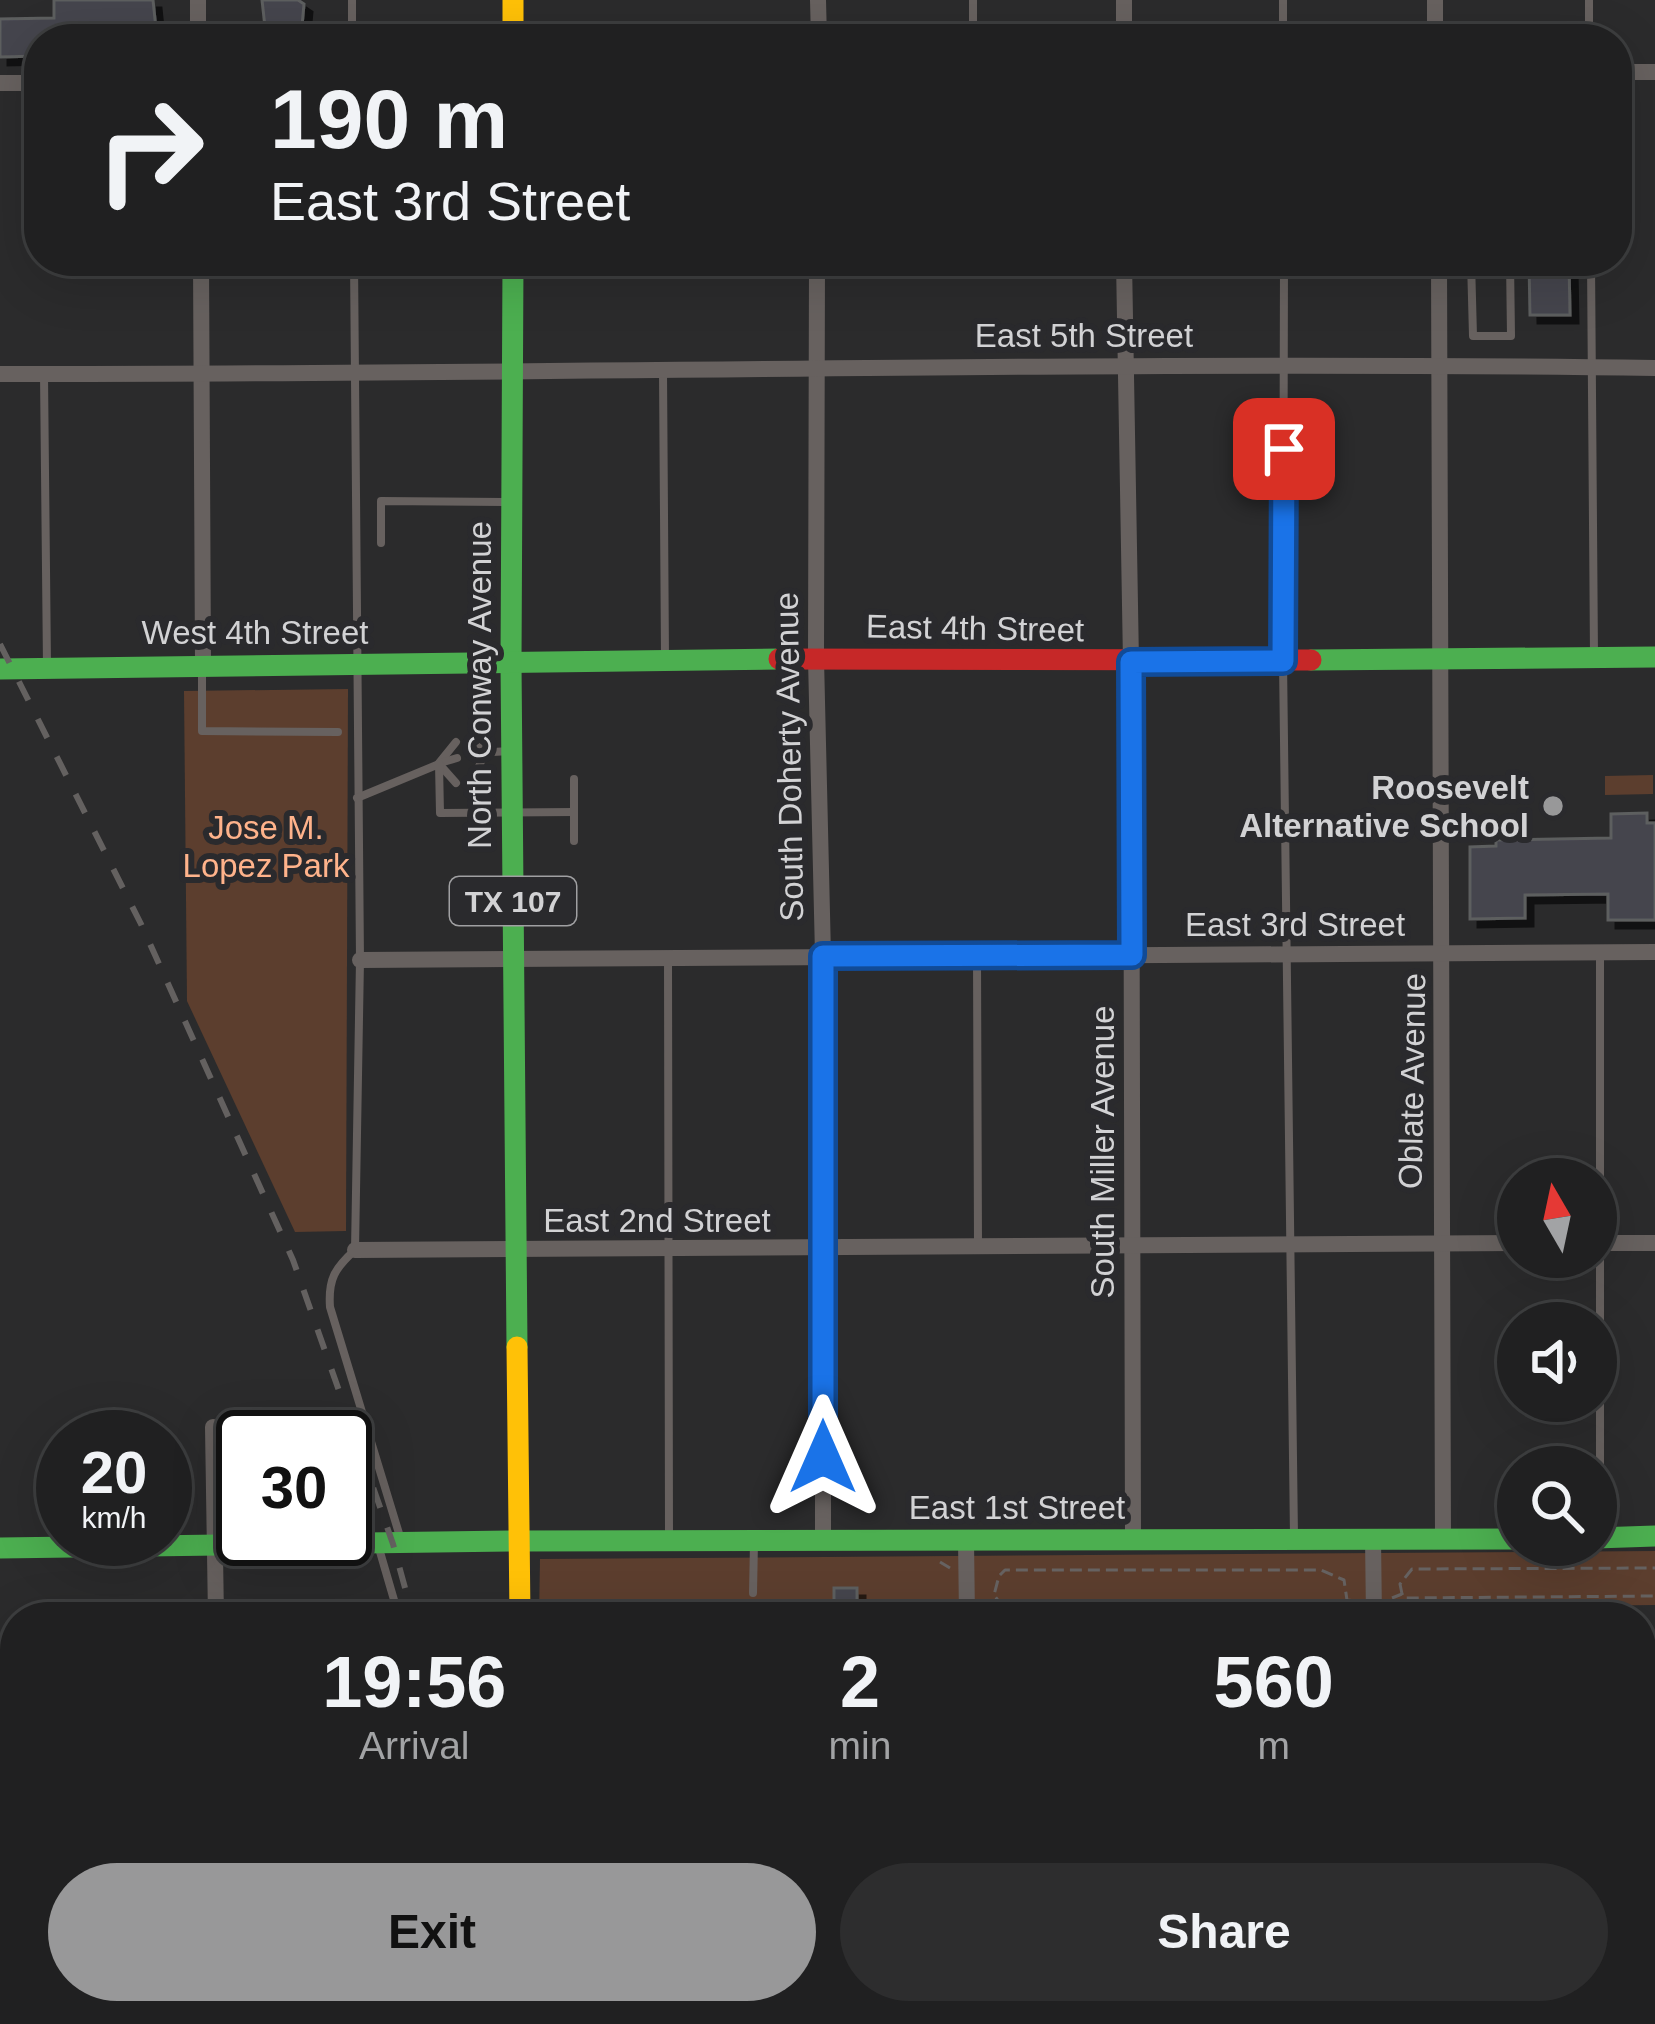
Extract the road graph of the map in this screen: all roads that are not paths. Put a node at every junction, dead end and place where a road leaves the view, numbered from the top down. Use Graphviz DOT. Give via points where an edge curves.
graph roads {
  1 [pos="201,276"];
  2 [pos="354,276"];
  3 [pos="513,276"];
  4 [pos="818,276"];
  5 [pos="1124,276"];
  6 [pos="1284,276"];
  7 [pos="1439,276"];
  8 [pos="1472,276"];
  9 [pos="1510,276"];
  10 [pos="1591,276"];
  11 [pos="1498,336"];
  12 [pos="1124,364"];
  13 [pos="1284,364"];
  14 [pos="1441,364"];
  15 [pos="1498,365"];
  16 [pos="816,367"];
  17 [pos="1592,367"];
  18 [pos="1655,368"];
  19 [pos="663,370"];
  20 [pos="0,374"];
  21 [pos="44,374"];
  22 [pos="513,374"];
  23 [pos="203,375"];
  24 [pos="355,375"];
  25 [pos="512,502"];
  26 [pos="381,543"];
  27 [pos="1655,657"];
  28 [pos="1594,658"];
  29 [pos="816,659"];
  30 [pos="1439,659"];
  31 [pos="665,661"];
  32 [pos="1283,661"];
  33 [pos="1131,662"];
  34 [pos="511,663"];
  35 [pos="202,664"];
  36 [pos="355,664"];
  37 [pos="47,667"];
  38 [pos="0,669"];
  39 [pos="338,732"];
  40 [pos="475,738"];
  41 [pos="456,742"];
  42 [pos="512,751"];
  43 [pos="481,752"];
  44 [pos="457,758"];
  45 [pos="439,764"];
  46 [pos="475,777"];
  47 [pos="574,779"];
  48 [pos="456,783"];
  49 [pos="357,798"];
  50 [pos="513,811"];
  51 [pos="574,812"];
  52 [pos="574,841"];
  53 [pos="1600,952"];
  54 [pos="1655,952"];
  55 [pos="1443,954"];
  56 [pos="977,955"];
  57 [pos="1132,955"];
  58 [pos="1288,955"];
  59 [pos="823,956"];
  60 [pos="668,957"];
  61 [pos="514,959"];
  62 [pos="360,960"];
  63 [pos="1599,1158"];
  64 [pos="1440,1243"];
  65 [pos="1497,1243"];
  66 [pos="1617,1243"];
  67 [pos="1655,1243"];
  68 [pos="1291,1245"];
  69 [pos="978,1248"];
  70 [pos="1132,1248"];
  71 [pos="822,1249"];
  72 [pos="355,1250"];
  73 [pos="669,1250"];
  74 [pos="517,1251"];
  75 [pos="1598,1278"];
  76 [pos="213,1427"];
  77 [pos="1598,1446"];
  78 [pos="1655,1536"];
  79 [pos="1617,1537"];
  80 [pos="1373,1538"];
  81 [pos="1294,1539"];
  82 [pos="966,1540"];
  83 [pos="1133,1540"];
  84 [pos="1497,1540"];
  85 [pos="517,1541"];
  86 [pos="669,1541"];
  87 [pos="754,1541"];
  88 [pos="823,1541"];
  89 [pos="1443,1541"];
  90 [pos="216,1544"];
  91 [pos="372,1544"];
  92 [pos="378,1544"];
  93 [pos="402,1544"];
  94 [pos="0,1548"];
  95 [pos="216,1566"];
  96 [pos="753,1593"];
  97 [pos="216,1602"];
  98 [pos="395,1602"];
  99 [pos="519,1602"];
  100 [pos="967,1602"];
  101 [pos="1374,1602"];
  1 -- 23 [label="street"];
  2 -- 24 [label="lane"];
  3 -- 22 [label="street, North Conway Avenue / TX 107"];
  4 -- 16 [label="street, South Doherty Avenue"];
  5 -- 12 [label="street, South Miller Avenue"];
  6 -- 13 [label="lane"];
  7 -- 14 [label="street, Oblate Avenue"];
  8 -- 11 [label="lane" via="1473,336"];
  9 -- 11 [label="lane" via="1510,336"];
  10 -- 17 [label="lane"];
  11 -- 15 [label="lane"];
  12 -- 13 [label="street, East 5th Street"];
  12 -- 16 [label="street, East 5th Street"];
  12 -- 33 [label="street, South Miller Avenue"];
  13 -- 14 [label="street, East 5th Street"];
  13 -- 32 [label="lane"];
  14 -- 15 [label="street, East 5th Street"];
  14 -- 30 [label="street, Oblate Avenue"];
  15 -- 17 [label="street, East 5th Street"];
  16 -- 19 [label="street, East 5th Street"];
  16 -- 29 [label="street, South Doherty Avenue"];
  17 -- 18 [label="street, East 5th Street"];
  17 -- 28 [label="lane"];
  19 -- 22 [label="street, East 5th Street"];
  19 -- 31 [label="lane"];
  20 -- 21 [label="street, East 5th Street"];
  21 -- 23 [label="street, East 5th Street"];
  21 -- 37 [label="lane"];
  22 -- 24 [label="street, East 5th Street"];
  22 -- 25 [label="street, North Conway Avenue / TX 107"];
  23 -- 24 [label="street, East 5th Street"];
  23 -- 35 [label="street"];
  24 -- 36 [label="lane"];
  25 -- 26 [label="lane" via="381,501"];
  25 -- 34 [label="street, North Conway Avenue / TX 107"];
  27 -- 28 [label="street, East 4th Street"];
  28 -- 30 [label="street, East 4th Street"];
  29 -- 31 [label="street, East 4th Street"];
  29 -- 33 [label="street, East 4th Street"];
  29 -- 59 [label="street, South Doherty Avenue"];
  30 -- 32 [label="street, East 4th Street"];
  30 -- 55 [label="street, Oblate Avenue"];
  31 -- 34 [label="street, East 4th Street"];
  32 -- 33 [label="street, East 4th Street"];
  32 -- 58 [label="lane"];
  33 -- 57 [label="street, South Miller Avenue"];
  34 -- 36 [label="street, West 4th Street"];
  34 -- 42 [label="street, North Conway Avenue / TX 107"];
  35 -- 36 [label="street, West 4th Street"];
  35 -- 37 [label="street, West 4th Street"];
  35 -- 39 [label="lane" via="202,730"];
  36 -- 49 [label="lane"];
  37 -- 38 [label="street, West 4th Street"];
  40 -- 43 [label="lane"];
  41 -- 45 [label="lane"];
  42 -- 43 [label="lane"];
  42 -- 50 [label="street, North Conway Avenue / TX 107"];
  43 -- 46 [label="lane"];
  44 -- 45 [label="lane"];
  45 -- 48 [label="lane"];
  45 -- 49 [label="lane"];
  45 -- 50 [label="lane" via="440,813"];
  47 -- 51 [label="lane"];
  49 -- 62 [label="lane"];
  50 -- 51 [label="lane"];
  50 -- 61 [label="street, North Conway Avenue / TX 107"];
  51 -- 52 [label="lane"];
  53 -- 54 [label="street, East 3rd Street"];
  53 -- 55 [label="street, East 3rd Street"];
  53 -- 63 [label="lane"];
  55 -- 58 [label="street, East 3rd Street"];
  55 -- 64 [label="street, Oblate Avenue"];
  56 -- 57 [label="street, East 3rd Street"];
  56 -- 59 [label="street, East 3rd Street"];
  56 -- 69 [label="lane"];
  57 -- 58 [label="street, East 3rd Street"];
  57 -- 70 [label="street, South Miller Avenue"];
  58 -- 68 [label="lane"];
  59 -- 60 [label="street, East 3rd Street"];
  59 -- 71 [label="street, South Doherty Avenue"];
  60 -- 61 [label="street, East 3rd Street"];
  60 -- 73 [label="lane"];
  61 -- 62 [label="street, East 3rd Street"];
  61 -- 74 [label="street, North Conway Avenue / TX 107"];
  62 -- 72 [label="lane"];
  64 -- 65 [label="street, East 2nd Street"];
  64 -- 68 [label="street, East 2nd Street"];
  64 -- 89 [label="street, Oblate Avenue"];
  66 -- 67 [label="street"];
  68 -- 70 [label="street, East 2nd Street"];
  68 -- 81 [label="lane"];
  69 -- 70 [label="street, East 2nd Street"];
  69 -- 71 [label="street, East 2nd Street"];
  70 -- 83 [label="street, South Miller Avenue"];
  71 -- 73 [label="street, East 2nd Street"];
  71 -- 88 [label="street, South Doherty Avenue"];
  72 -- 74 [label="street, East 2nd Street"];
  72 -- 93 [label="lane" via="334,1269 330,1307"];
  73 -- 74 [label="street, East 2nd Street"];
  73 -- 86 [label="lane"];
  74 -- 85 [label="street, North Conway Avenue / TX 107"];
  75 -- 77 [label="lane"];
  76 -- 90 [label="street"];
  78 -- 79 [label="street"];
  80 -- 81 [label="street, East 1st Street"];
  80 -- 89 [label="street, East 1st Street"];
  80 -- 101 [label="street"];
  81 -- 83 [label="street, East 1st Street"];
  82 -- 83 [label="street, East 1st Street"];
  82 -- 88 [label="street, East 1st Street"];
  82 -- 100 [label="street"];
  84 -- 89 [label="street, East 1st Street"];
  85 -- 86 [label="street, East 1st Street"];
  85 -- 93 [label="street, East 1st Street"];
  85 -- 99 [label="street, TX 107"];
  86 -- 87 [label="street, East 1st Street"];
  87 -- 88 [label="street, East 1st Street"];
  87 -- 96 [label="lane"];
  90 -- 94 [label="street, East 1st Street"];
  91 -- 92 [label="street, East 1st Street"];
  92 -- 93 [label="street, East 1st Street"];
  92 -- 98 [label="lane"];
  95 -- 97 [label="street"];
}
